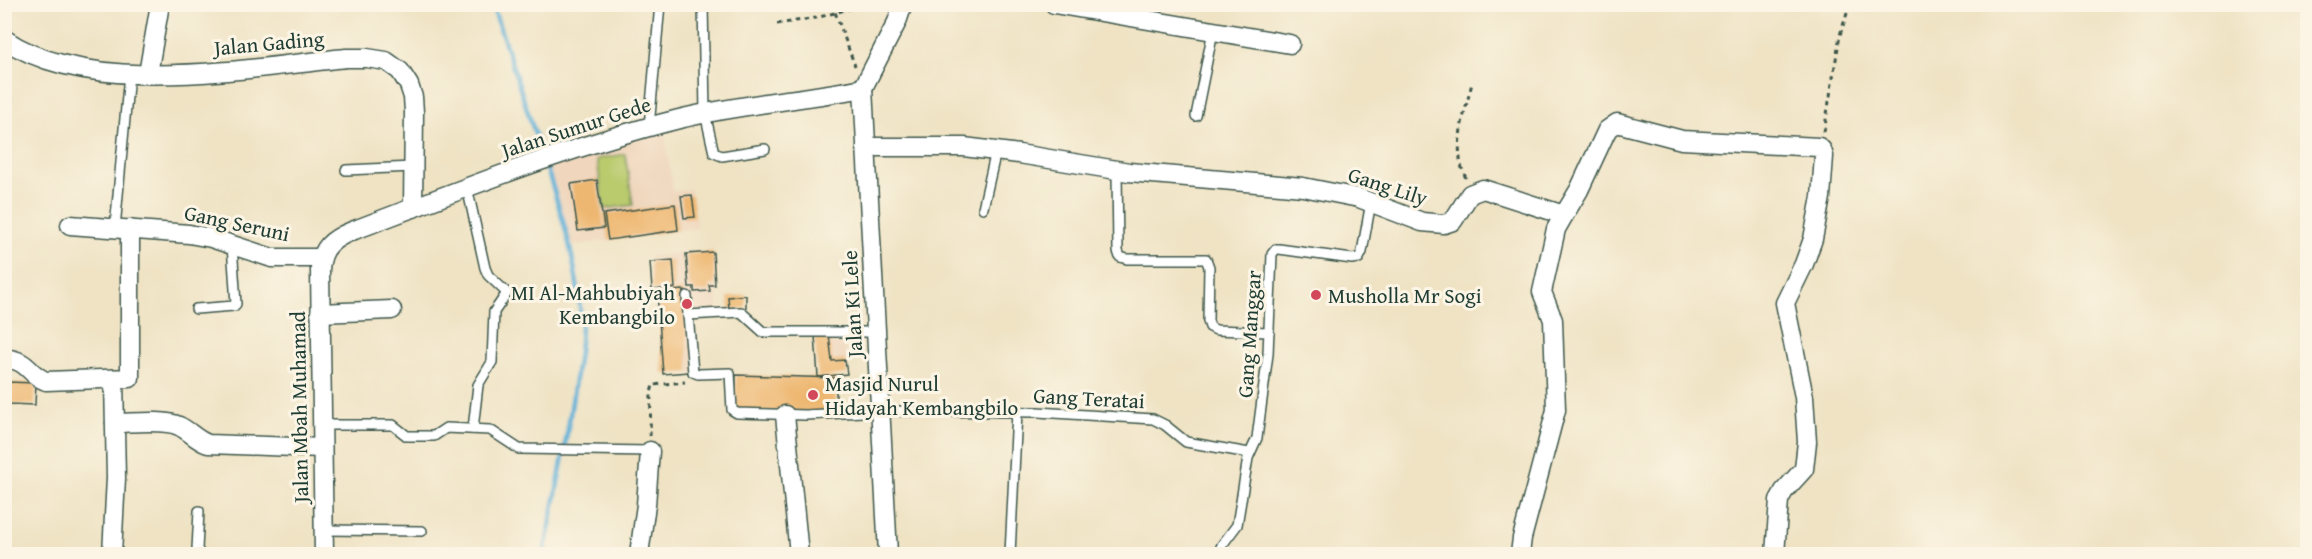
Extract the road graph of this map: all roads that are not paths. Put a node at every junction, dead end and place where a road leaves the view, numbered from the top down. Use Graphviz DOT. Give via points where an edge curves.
graph roads {
  1 [pos="160,4"];
  2 [pos="660,4"];
  3 [pos="703,4"];
  4 [pos="903,4"];
  5 [pos="1054,4"];
  6 [pos="1213,31"];
  7 [pos="4,39"];
  8 [pos="1290,44"];
  9 [pos="129,74"];
  10 [pos="148,74"];
  11 [pos="863,88"];
  12 [pos="705,113"];
  13 [pos="1196,116"];
  14 [pos="649,127"];
  15 [pos="866,147"];
  16 [pos="765,149"];
  17 [pos="996,151"];
  18 [pos="413,167"];
  19 [pos="346,170"];
  20 [pos="1117,170"];
  21 [pos="467,187"];
  22 [pos="1371,202"];
  23 [pos="413,208"];
  24 [pos="984,208"];
  25 [pos="1564,215"];
  26 [pos="70,225"];
  27 [pos="123,229"];
  28 [pos="232,245"];
  29 [pos="321,258"];
  30 [pos="687,296"];
  31 [pos="195,309"];
  32 [pos="392,310"];
  33 [pos="320,312"];
  34 [pos="688,315"];
  35 [pos="876,332"];
  36 [pos="1269,332"];
  37 [pos="4,358"];
  38 [pos="114,380"];
  39 [pos="881,411"];
  40 [pos="1017,412"];
  41 [pos="785,415"];
  42 [pos="116,423"];
  43 [pos="322,425"];
  44 [pos="472,429"];
  45 [pos="322,448"];
  46 [pos="650,451"];
  47 [pos="1249,453"];
  48 [pos="199,511"];
  49 [pos="324,530"];
  50 [pos="422,531"];
  51 [pos="112,555"];
  52 [pos="200,555"];
  53 [pos="324,555"];
  54 [pos="639,555"];
  55 [pos="799,555"];
  56 [pos="888,555"];
  57 [pos="1010,555"];
  58 [pos="1218,555"];
  59 [pos="1520,555"];
  60 [pos="1775,555"];
  1 -- 10 [label="street"];
  2 -- 14 [label="lane"];
  3 -- 12 [label="lane"];
  4 -- 11 [label="street"];
  5 -- 6 [label="street"];
  6 -- 8 [label="street"];
  6 -- 13 [label="lane"];
  7 -- 9 [label="street, Jalan Gading" via="47,61"];
  9 -- 10 [label="street, Jalan Gading"];
  9 -- 27 [label="lane"];
  10 -- 18 [label="street, Jalan Gading" via="346,58 386,61 404,75 413,97"];
  11 -- 12 [label="street, Jalan Sumur Gede"];
  11 -- 15 [label="street, Jalan Ki Lele"];
  12 -- 14 [label="street, Jalan Sumur Gede"];
  12 -- 16 [label="lane" via="716,154"];
  14 -- 21 [label="street, Jalan Sumur Gede"];
  15 -- 17 [label="street, Gang Lily"];
  15 -- 35 [label="street, Jalan Ki Lele"];
  17 -- 20 [label="street, Gang Lily"];
  17 -- 24 [label="lane"];
  18 -- 19 [label="lane"];
  18 -- 23 [label="street, Jalan Gading"];
  20 -- 22 [label="street, Gang Lily" via="1303,187"];
  20 -- 36 [label="lane" via="1120,257 1206,259 1210,327"];
  21 -- 23 [label="street, Jalan Sumur Gede"];
  21 -- 44 [label="lane" via="485,268 507,293 495,309 492,362 478,385"];
  22 -- 25 [label="street, Gang Lily" via="1411,219 1444,224 1456,218 1473,192 1484,189"];
  22 -- 36 [label="lane, Gang Manggar" via="1359,258 1274,250"];
  23 -- 29 [label="street, Jalan Sumur Gede" via="341,236 327,245"];
  25 -- 59 [label="street" via="1542,292 1552,320 1556,410"];
  25 -- 60 [label="street" via="1607,130 1614,124 1682,140 1821,148 1824,156 1816,224 1804,264 1785,303 1804,397 1806,459 1802,473 1779,500"];
  26 -- 27 [label="street, Gang Seruni"];
  27 -- 28 [label="street, Gang Seruni" via="198,235"];
  27 -- 38 [label="street" via="131,375 127,380"];
  28 -- 29 [label="street, Gang Seruni" via="276,259"];
  28 -- 31 [label="lane" via="236,304"];
  29 -- 33 [label="street, Jalan Mbah Muhamad"];
  30 -- 34 [label="lane"];
  32 -- 33 [label="street"];
  33 -- 43 [label="street, Jalan Mbah Muhamad"];
  34 -- 35 [label="lane" via="741,312 765,332"];
  34 -- 41 [label="lane, Gang Teratai" via="693,373 730,373 734,412"];
  35 -- 39 [label="street, Jalan Ki Lele"];
  36 -- 47 [label="lane, Gang Manggar" via="1261,411 1256,440"];
  37 -- 38 [label="street" via="20,361 46,381"];
  38 -- 42 [label="street"];
  39 -- 40 [label="lane, Gang Teratai"];
  39 -- 41 [label="lane, Gang Teratai"];
  39 -- 56 [label="street, Jalan Ki Lele"];
  40 -- 47 [label="lane, Gang Teratai" via="1153,419 1186,442"];
  40 -- 57 [label="lane"];
  41 -- 55 [label="street"];
  42 -- 45 [label="street" via="174,424 208,444"];
  42 -- 51 [label="street"];
  43 -- 44 [label="lane" via="393,425 410,436 434,435 446,428"];
  43 -- 45 [label="street, Jalan Mbah Muhamad"];
  44 -- 46 [label="lane" via="493,431 519,448"];
  45 -- 49 [label="street, Jalan Mbah Muhamad"];
  46 -- 54 [label="street"];
  47 -- 58 [label="lane, Gang Manggar" via="1237,525"];
  48 -- 52 [label="lane"];
  49 -- 50 [label="lane"];
  49 -- 53 [label="street, Jalan Mbah Muhamad"];
}
